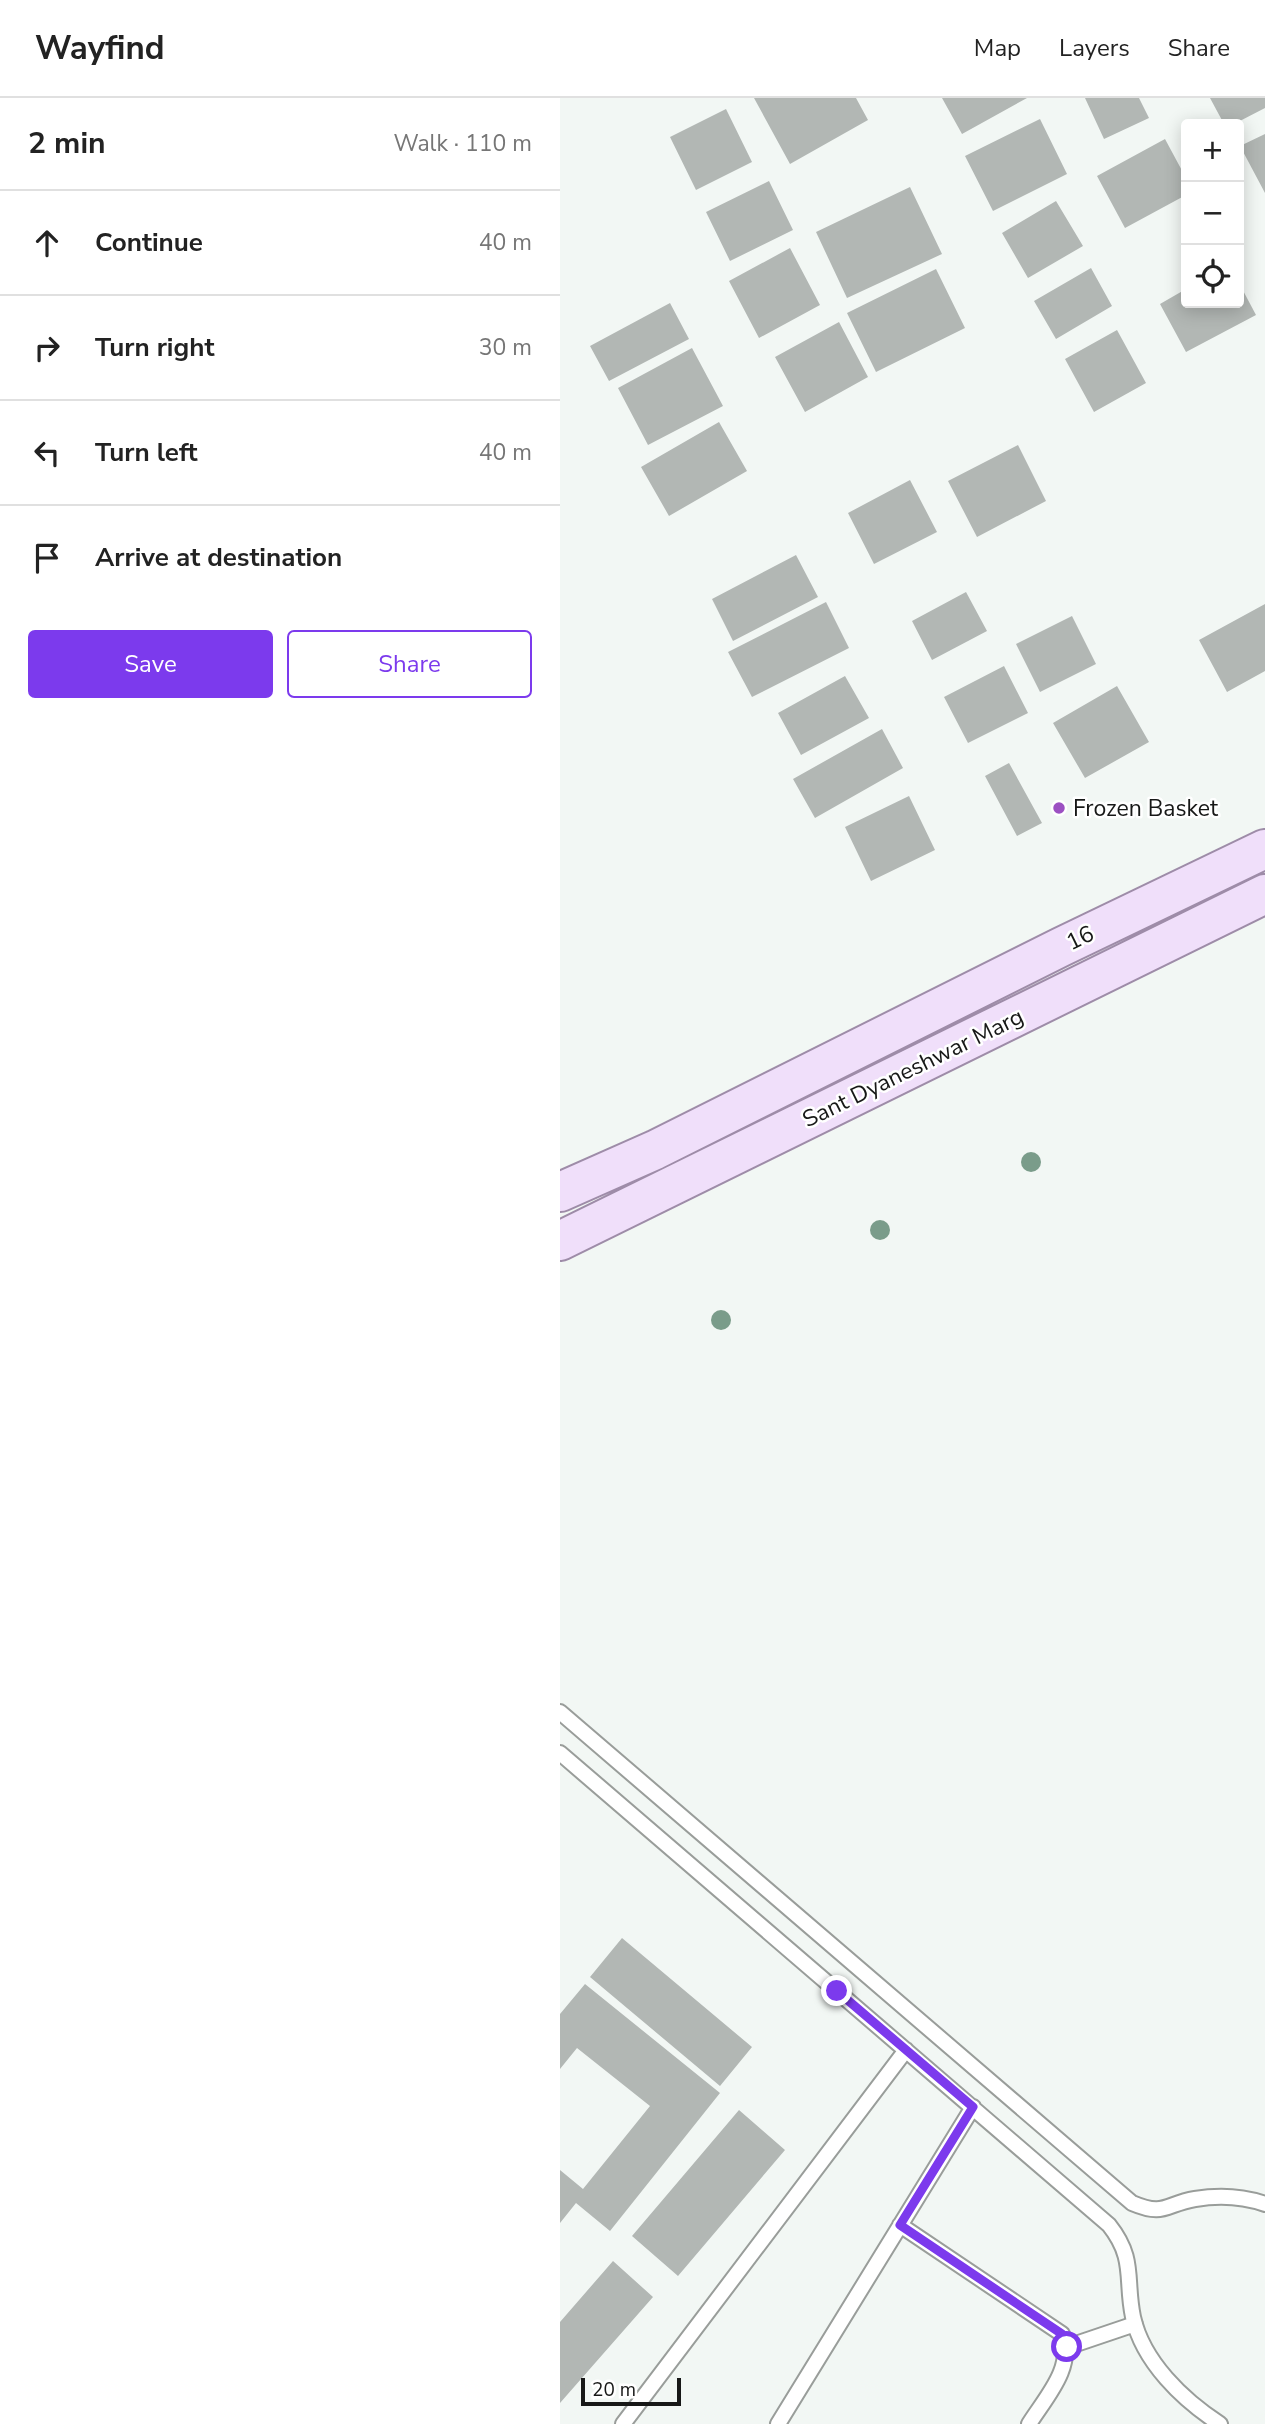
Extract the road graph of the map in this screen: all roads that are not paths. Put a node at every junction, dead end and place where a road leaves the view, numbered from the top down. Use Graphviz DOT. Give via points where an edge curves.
graph roads {
  1 [pos="1265,849"];
  2 [pos="1265,894"];
  3 [pos="896,1030"];
  4 [pos="560,1192"];
  5 [pos="560,1241"];
  6 [pos="560,1712"];
  7 [pos="560,1752"];
  8 [pos="906,2050"];
  9 [pos="973,2107"];
  10 [pos="1265,2204"];
  11 [pos="900,2225"];
  12 [pos="1135,2324"];
  13 [pos="1067,2347"];
  14 [pos="623,2424"];
  15 [pos="778,2424"];
  16 [pos="1030,2424"];
  17 [pos="1220,2424"];
  1 -- 3 [label="main road, 16"];
  2 -- 5 [label="main road, Sant Dyaneshwar Marg"];
  3 -- 4 [label="main road, Sant Dyaneshwar Marg"];
  6 -- 10 [label="lane" via="1132,2203 1152,2211 1218,2196"];
  7 -- 8 [label="lane"];
  8 -- 9 [label="lane"];
  8 -- 14 [label="lane"];
  9 -- 11 [label="lane"];
  9 -- 12 [label="lane" via="1122,2241 1129,2260"];
  11 -- 13 [label="lane" via="1062,2334"];
  11 -- 15 [label="lane"];
  12 -- 13 [label="lane"];
  12 -- 17 [label="lane" via="1144,2348 1170,2382"];
  13 -- 16 [label="lane" via="1065,2366"];
}
